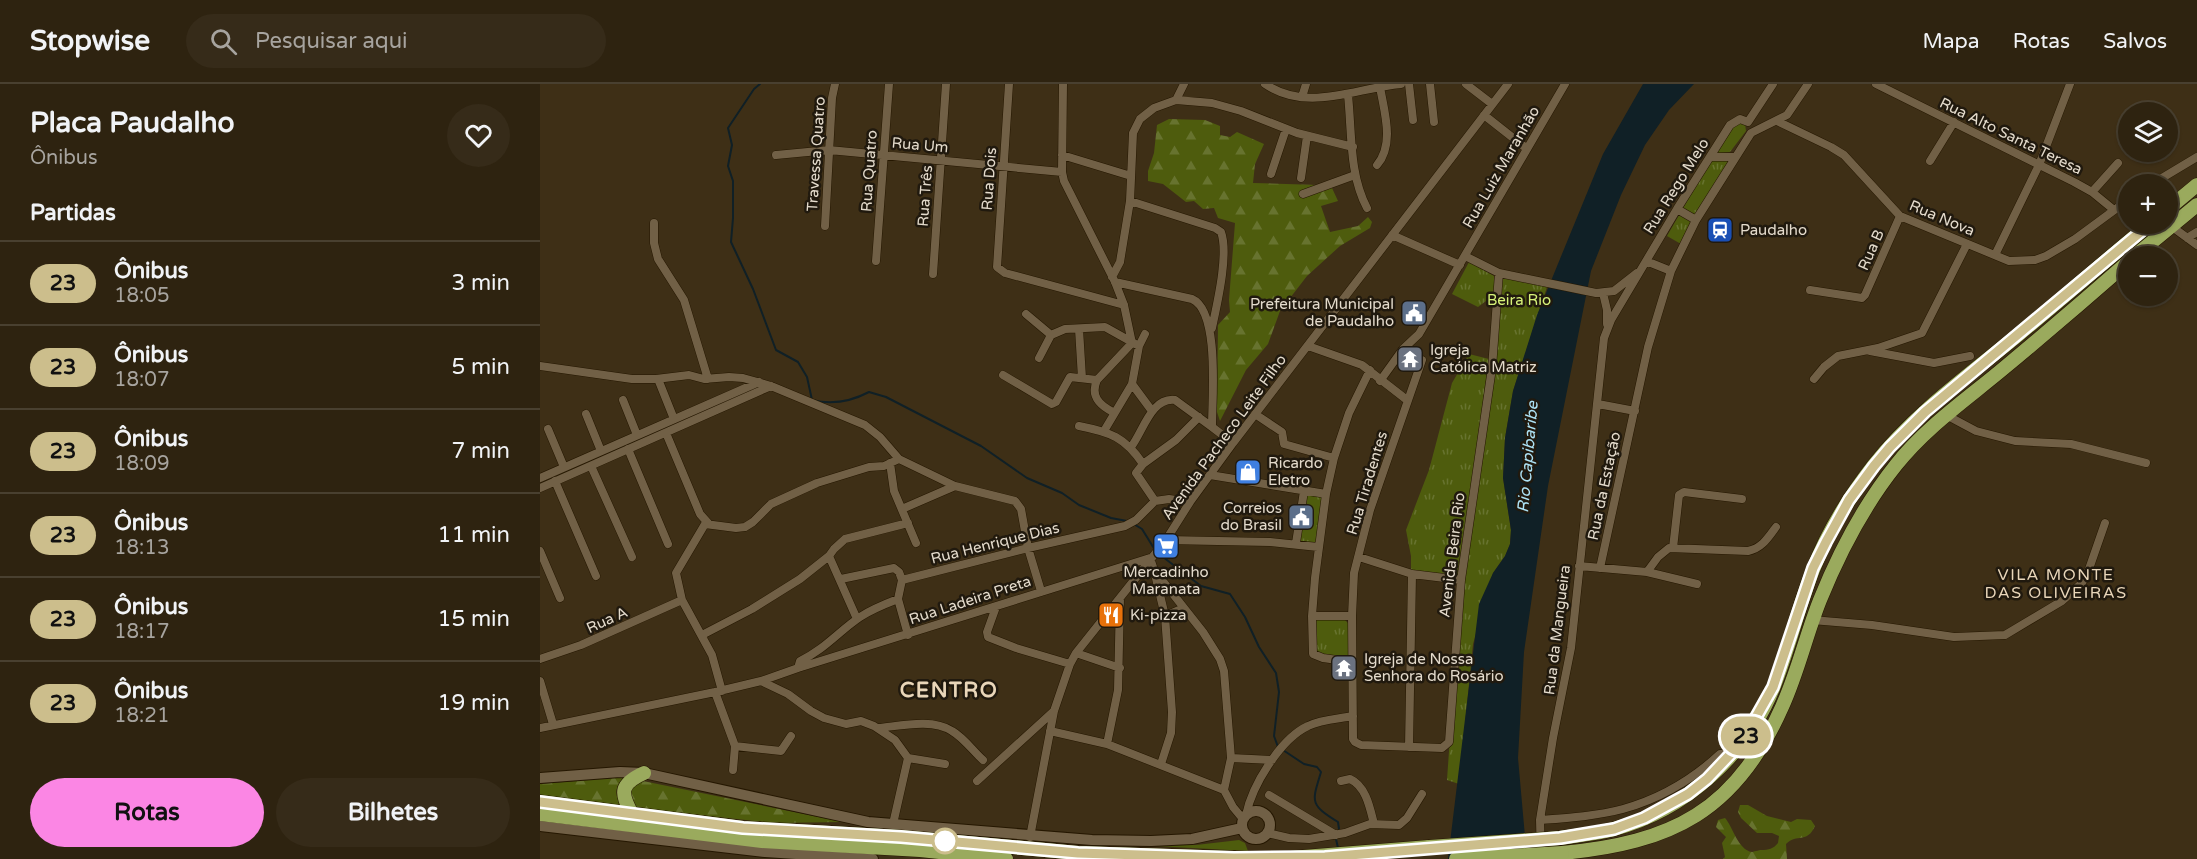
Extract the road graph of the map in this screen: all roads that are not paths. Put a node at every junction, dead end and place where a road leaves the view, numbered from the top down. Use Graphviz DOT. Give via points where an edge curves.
graph roads {
  1 [pos="835,84"];
  2 [pos="889,84"];
  3 [pos="946,84"];
  4 [pos="1009,84"];
  5 [pos="1064,84"];
  6 [pos="1184,84"];
  7 [pos="1265,84"];
  8 [pos="1306,84"];
  9 [pos="1401,84"];
  10 [pos="1409,84"];
  11 [pos="1429,84"];
  12 [pos="1466,84"];
  13 [pos="1508,84"];
  14 [pos="1565,84"];
  15 [pos="1773,84"];
  16 [pos="1808,84"];
  17 [pos="1876,84"];
  18 [pos="2070,84"];
  19 [pos="1380,87"];
  20 [pos="1360,88"];
  21 [pos="1348,95"];
  22 [pos="1302,97"];
  23 [pos="1176,100"];
  24 [pos="1492,104"];
  25 [pos="1484,115"];
  26 [pos="1413,120"];
  27 [pos="1777,121"];
  28 [pos="1434,122"];
  29 [pos="1748,122"];
  30 [pos="1954,122"];
  31 [pos="1286,129"];
  32 [pos="1751,133"];
  33 [pos="1307,136"];
  34 [pos="1353,147"];
  35 [pos="1526,148"];
  36 [pos="829,150"];
  37 [pos="776,155"];
  38 [pos="1062,155"];
  39 [pos="884,156"];
  40 [pos="2197,156"];
  41 [pos="1710,157"];
  42 [pos="1735,157"];
  43 [pos="941,161"];
  44 [pos="1930,161"];
  45 [pos="2118,163"];
  46 [pos="1377,165"];
  47 [pos="2039,165"];
  48 [pos="1003,167"];
  49 [pos="1062,172"];
  50 [pos="1271,174"];
  51 [pos="2168,174"];
  52 [pos="1355,175"];
  53 [pos="1131,176"];
  54 [pos="1301,178"];
  55 [pos="2197,185"];
  56 [pos="2092,192"];
  57 [pos="1303,194"];
  58 [pos="1130,201"];
  59 [pos="2178,201"];
  60 [pos="2197,205"];
  61 [pos="2118,207"];
  62 [pos="1367,208"];
  63 [pos="1677,209"];
  64 [pos="2114,210"];
  65 [pos="1900,216"];
  66 [pos="1696,220"];
  67 [pos="2178,220"];
  68 [pos="654,223"];
  69 [pos="825,226"];
  70 [pos="2178,231"];
  71 [pos="2197,232"];
  72 [pos="2138,234"];
  73 [pos="2161,234"];
  74 [pos="1392,235"];
  75 [pos="2187,238"];
  76 [pos="1967,244"];
  77 [pos="2197,245"];
  78 [pos="2147,246"];
  79 [pos="1995,255"];
  80 [pos="1465,256"];
  81 [pos="876,261"];
  82 [pos="1460,265"];
  83 [pos="1644,265"];
  84 [pos="2118,270"];
  85 [pos="1671,272"];
  86 [pos="1499,273"];
  87 [pos="933,274"];
  88 [pos="1114,279"];
  89 [pos="1810,290"];
  90 [pos="1600,293"];
  91 [pos="1124,304"];
  92 [pos="1026,314"];
  93 [pos="1079,329"];
  94 [pos="1607,330"];
  95 [pos="1212,332"];
  96 [pos="1145,334"];
  97 [pos="1051,335"];
  98 [pos="1135,344"];
  99 [pos="1308,346"];
  100 [pos="1869,351"];
  101 [pos="1970,356"];
  102 [pos="1039,358"];
  103 [pos="1422,360"];
  104 [pos="540,366"];
  105 [pos="1370,370"];
  106 [pos="1003,375"];
  107 [pos="1082,378"];
  108 [pos="658,379"];
  109 [pos="708,379"];
  110 [pos="1097,380"];
  111 [pos="1814,380"];
  112 [pos="1380,381"];
  113 [pos="759,382"];
  114 [pos="1132,384"];
  115 [pos="771,386"];
  116 [pos="623,399"];
  117 [pos="1407,400"];
  118 [pos="1598,404"];
  119 [pos="1152,411"];
  120 [pos="1635,411"];
  121 [pos="1113,412"];
  122 [pos="586,414"];
  123 [pos="1255,414"];
  124 [pos="1946,415"];
  125 [pos="1199,417"];
  126 [pos="674,419"];
  127 [pos="1078,426"];
  128 [pos="1212,427"];
  129 [pos="548,429"];
  130 [pos="1104,430"];
  131 [pos="666,433"];
  132 [pos="637,435"];
  133 [pos="1233,443"];
  134 [pos="1131,447"];
  135 [pos="628,449"];
  136 [pos="601,451"];
  137 [pos="1334,458"];
  138 [pos="899,459"];
  139 [pos="890,463"];
  140 [pos="2146,463"];
  141 [pos="1143,464"];
  142 [pos="591,466"];
  143 [pos="564,467"];
  144 [pos="1210,475"];
  145 [pos="540,478"];
  146 [pos="555,482"];
  147 [pos="955,486"];
  148 [pos="540,488"];
  149 [pos="1304,491"];
  150 [pos="1326,494"];
  151 [pos="1742,499"];
  152 [pos="1155,501"];
  153 [pos="1190,502"];
  154 [pos="902,509"];
  155 [pos="708,523"];
  156 [pos="908,523"];
  157 [pos="2104,523"];
  158 [pos="1776,527"];
  159 [pos="1166,540"];
  160 [pos="916,543"];
  161 [pos="1296,543"];
  162 [pos="668,544"];
  163 [pos="1318,547"];
  164 [pos="1028,548"];
  165 [pos="1673,548"];
  166 [pos="540,550"];
  167 [pos="1155,554"];
  168 [pos="830,556"];
  169 [pos="632,557"];
  170 [pos="1359,557"];
  171 [pos="1579,567"];
  172 [pos="1600,567"];
  173 [pos="1155,570"];
  174 [pos="1647,572"];
  175 [pos="1412,574"];
  176 [pos="596,576"];
  177 [pos="841,579"];
  178 [pos="902,580"];
  179 [pos="1461,580"];
  180 [pos="1696,584"];
  181 [pos="1041,591"];
  182 [pos="560,598"];
  183 [pos="1120,598"];
  184 [pos="898,599"];
  185 [pos="682,600"];
  186 [pos="996,607"];
  187 [pos="1184,608"];
  188 [pos="1165,616"];
  189 [pos="1312,616"];
  190 [pos="1352,616"];
  191 [pos="857,619"];
  192 [pos="1812,620"];
  193 [pos="702,635"];
  194 [pos="908,635"];
  195 [pos="1076,653"];
  196 [pos="540,658"];
  197 [pos="1352,662"];
  198 [pos="1070,664"];
  199 [pos="798,668"];
  200 [pos="1120,668"];
  201 [pos="540,681"];
  202 [pos="761,681"];
  203 [pos="718,692"];
  204 [pos="1054,711"];
  205 [pos="1353,716"];
  206 [pos="553,724"];
  207 [pos="540,728"];
  208 [pos="878,728"];
  209 [pos="1050,731"];
  210 [pos="792,736"];
  211 [pos="1354,741"];
  212 [pos="1107,744"];
  213 [pos="735,746"];
  214 [pos="1409,747"];
  215 [pos="1733,754"];
  216 [pos="908,758"];
  217 [pos="1231,758"];
  218 [pos="983,760"];
  219 [pos="1272,760"];
  220 [pos="945,764"];
  221 [pos="1161,764"];
  222 [pos="733,770"];
  223 [pos="644,773"];
  224 [pos="540,778"];
  225 [pos="977,781"];
  226 [pos="1341,782"];
  227 [pos="1224,790"];
  228 [pos="1269,795"];
  229 [pos="1422,795"];
  230 [pos="540,802"];
  231 [pos="540,814"];
  232 [pos="632,814"];
  233 [pos="1540,820"];
  234 [pos="1244,821"];
  235 [pos="893,824"];
  236 [pos="1374,824"];
  237 [pos="540,826"];
  238 [pos="1267,833"];
  239 [pos="1336,835"];
  240 [pos="1030,837"];
  241 [pos="1256,839"];
  242 [pos="784,857"];
  243 [pos="1234,858"];
  244 [pos="873,859"];
  245 [pos="1006,859"];
  246 [pos="1255,859"];
  247 [pos="1278,859"];
  248 [pos="1456,859"];
  249 [pos="1541,859"];
  1 -- 36 [label="street, Travessa Quatro"];
  2 -- 39 [label="street, Rua Quatro"];
  3 -- 43 [label="street, Rua Três"];
  4 -- 48 [label="street, Rua Dois"];
  5 -- 38 [label="street"];
  6 -- 23 [label="street"];
  7 -- 22 [label="street" via="1287,95"];
  8 -- 22 [label="street"];
  9 -- 19 [label="street"];
  10 -- 26 [label="street"];
  11 -- 28 [label="street"];
  12 -- 24 [label="street"];
  13 -- 24 [label="street, Avenida Pacheco Leite Filho"];
  14 -- 35 [label="street, Rua Luiz Maranhão"];
  15 -- 29 [label="street"];
  16 -- 27 [label="street" via="1787,116"];
  17 -- 30 [label="street, Rua Alto Santa Teresa"];
  18 -- 47 [label="street"];
  19 -- 20 [label="street"];
  19 -- 46 [label="street" via="1387,134 1384,154"];
  20 -- 21 [label="street"];
  21 -- 22 [label="street"];
  21 -- 34 [label="street"];
  23 -- 31 [label="street" via="1226,106"];
  23 -- 53 [label="street" via="1154,108 1140,119 1133,133"];
  24 -- 25 [label="street, Avenida Pacheco Leite Filho"];
  25 -- 35 [label="street"];
  25 -- 74 [label="street, Avenida Pacheco Leite Filho"];
  27 -- 32 [label="street"];
  27 -- 65 [label="street, Rua Nova" via="1844,155"];
  29 -- 32 [label="street"];
  29 -- 41 [label="street, Rua Rego Melo" via="1742,119 1730,125"];
  30 -- 44 [label="street"];
  30 -- 47 [label="street, Rua Alto Santa Teresa"];
  31 -- 33 [label="street"];
  31 -- 50 [label="street"];
  32 -- 42 [label="street, Rua da Estação"];
  33 -- 34 [label="street"];
  33 -- 54 [label="street"];
  34 -- 52 [label="street"];
  35 -- 80 [label="street, Rua Luiz Maranhão"];
  36 -- 37 [label="street, Rua Um"];
  36 -- 39 [label="street, Rua Um"];
  36 -- 69 [label="street, Travessa Quatro"];
  38 -- 49 [label="street"];
  38 -- 53 [label="street"];
  39 -- 43 [label="street, Rua Um"];
  39 -- 81 [label="street, Rua Quatro"];
  40 -- 51 [label="street"];
  41 -- 42 [label="street"];
  41 -- 63 [label="street, Rua Rego Melo"];
  42 -- 66 [label="street, Rua da Estação"];
  43 -- 48 [label="street, Rua Um"];
  43 -- 87 [label="street, Rua Três"];
  45 -- 56 [label="street"];
  47 -- 56 [label="street, Rua Alto Santa Teresa"];
  47 -- 79 [label="street"];
  48 -- 49 [label="street, Rua Um"];
  48 -- 91 [label="street, Rua Dois" via="998,268"];
  49 -- 88 [label="street"];
  52 -- 57 [label="street"];
  52 -- 62 [label="street"];
  53 -- 58 [label="street"];
  55 -- 59 [label="highway"];
  56 -- 64 [label="street, Rua Alto Santa Teresa"];
  58 -- 88 [label="street"];
  58 -- 95 [label="street" via="1221,232 1223,251"];
  60 -- 67 [label="highway"];
  61 -- 64 [label="street"];
  63 -- 66 [label="street"];
  63 -- 83 [label="street, Rua Rego Melo"];
  64 -- 79 [label="street, Rua Nova" via="2046,256 2015,261"];
  65 -- 76 [label="street, Rua Nova"];
  65 -- 89 [label="street, Rua B" via="1865,295 1858,299"];
  66 -- 85 [label="street, Rua da Estação"];
  68 -- 109 [label="street" via="658,258 684,300"];
  70 -- 75 [label="street"];
  71 -- 75 [label="street"];
  72 -- 215 [label="highway" via="1925,412 1874,466 1840,514 1813,568 1773,687"];
  73 -- 78 [label="highway"];
  74 -- 82 [label="street"];
  74 -- 99 [label="street, Avenida Pacheco Leite Filho"];
  75 -- 77 [label="street"];
  76 -- 79 [label="street, Rua Nova"];
  76 -- 100 [label="street" via="1924,331"];
  80 -- 82 [label="street, Rua Luiz Maranhão"];
  80 -- 86 [label="street"];
  82 -- 112 [label="street, Rua Luiz Maranhão" via="1419,334"];
  83 -- 85 [label="street"];
  83 -- 90 [label="street" via="1614,291"];
  83 -- 94 [label="street, Rua Rego Melo"];
  84 -- 124 [label="highway"];
  85 -- 120 [label="street, Rua da Estação" via="1648,347"];
  86 -- 90 [label="street"];
  86 -- 179 [label="street, Avenida Beira Rio" via="1492,368"];
  88 -- 91 [label="street"];
  88 -- 95 [label="street" via="1197,301 1205,310"];
  90 -- 94 [label="street" via="1607,310"];
  91 -- 98 [label="street"];
  92 -- 97 [label="street"];
  93 -- 97 [label="street"];
  93 -- 98 [label="street" via="1105,327"];
  93 -- 107 [label="street"];
  94 -- 118 [label="street, Rua da Mangueira"];
  95 -- 128 [label="street"];
  96 -- 98 [label="street"];
  97 -- 102 [label="street"];
  98 -- 110 [label="street"];
  98 -- 114 [label="street"];
  99 -- 105 [label="street"];
  99 -- 123 [label="street, Avenida Pacheco Leite Filho"];
  100 -- 101 [label="street" via="1934,363"];
  100 -- 111 [label="street" via="1838,356"];
  103 -- 117 [label="street, Rua Tiradentes"];
  104 -- 108 [label="street"];
  105 -- 112 [label="street"];
  105 -- 137 [label="street" via="1349,413"];
  106 -- 107 [label="street" via="1051,404 1070,377"];
  107 -- 110 [label="street"];
  108 -- 109 [label="street" via="689,375"];
  108 -- 126 [label="street"];
  109 -- 113 [label="street" via="729,376"];
  110 -- 121 [label="street" via="1097,400"];
  112 -- 117 [label="street"];
  113 -- 115 [label="street"];
  113 -- 126 [label="street"];
  114 -- 119 [label="street"];
  114 -- 121 [label="street"];
  115 -- 131 [label="street"];
  115 -- 138 [label="street" via="865,425"];
  116 -- 132 [label="street"];
  117 -- 170 [label="street, Rua Tiradentes" via="1370,510"];
  118 -- 120 [label="street"];
  118 -- 171 [label="street, Rua da Mangueira"];
  119 -- 125 [label="street" via="1174,399"];
  119 -- 134 [label="street"];
  120 -- 172 [label="street, Rua da Estação"];
  121 -- 130 [label="street"];
  122 -- 136 [label="street"];
  123 -- 133 [label="street, Avenida Pacheco Leite Filho"];
  123 -- 137 [label="street" via="1282,432 1284,444"];
  124 -- 140 [label="street" via="1994,436 2071,444"];
  124 -- 192 [label="highway" via="1897,464 1876,492 1830,576"];
  125 -- 128 [label="street"];
  125 -- 141 [label="street"];
  126 -- 132 [label="street"];
  127 -- 130 [label="street"];
  128 -- 133 [label="street"];
  129 -- 143 [label="street"];
  130 -- 134 [label="street"];
  131 -- 135 [label="street"];
  131 -- 155 [label="street" via="700,514"];
  132 -- 136 [label="street"];
  133 -- 144 [label="street, Avenida Pacheco Leite Filho"];
  134 -- 141 [label="street"];
  135 -- 142 [label="street"];
  135 -- 162 [label="street"];
  136 -- 143 [label="street"];
  137 -- 150 [label="street"];
  138 -- 139 [label="street"];
  138 -- 147 [label="street"];
  139 -- 154 [label="street" via="894,491"];
  139 -- 155 [label="street" via="817,483 771,504 745,527"];
  141 -- 152 [label="street" via="1136,473"];
  142 -- 146 [label="street"];
  142 -- 169 [label="street"];
  143 -- 145 [label="street"];
  144 -- 149 [label="street"];
  144 -- 153 [label="street, Avenida Pacheco Leite Filho"];
  146 -- 148 [label="street"];
  146 -- 176 [label="street"];
  147 -- 154 [label="street"];
  147 -- 164 [label="street" via="1017,502 1022,509"];
  149 -- 150 [label="street"];
  149 -- 161 [label="street"];
  150 -- 163 [label="street"];
  151 -- 165 [label="street" via="1684,492 1679,495"];
  152 -- 153 [label="street"];
  152 -- 164 [label="street, Rua Henrique Dias" via="1125,526"];
  153 -- 159 [label="street, Avenida Pacheco Leite Filho"];
  154 -- 156 [label="street"];
  155 -- 185 [label="street" via="677,571"];
  156 -- 160 [label="street"];
  156 -- 168 [label="street" via="850,536"];
  157 -- 192 [label="street" via="2082,583 2062,601 2005,635 1954,637"];
  158 -- 165 [label="street" via="1764,544 1748,551"];
  159 -- 161 [label="street"];
  159 -- 167 [label="street, Avenida Pacheco Leite Filho"];
  161 -- 163 [label="street"];
  163 -- 189 [label="street"];
  164 -- 178 [label="street, Rua Henrique Dias"];
  164 -- 181 [label="street"];
  165 -- 174 [label="street" via="1662,552"];
  166 -- 182 [label="street"];
  167 -- 173 [label="street"];
  167 -- 181 [label="street, Rua Ladeira Preta"];
  167 -- 183 [label="street, Avenida Pacheco Leite Filho"];
  168 -- 177 [label="street"];
  168 -- 193 [label="street" via="774,596"];
  170 -- 175 [label="street"];
  170 -- 190 [label="street, Rua Tiradentes" via="1354,573"];
  171 -- 172 [label="street"];
  171 -- 233 [label="street, Rua da Mangueira" via="1569,667"];
  172 -- 174 [label="street"];
  173 -- 187 [label="street"];
  173 -- 188 [label="street"];
  174 -- 180 [label="street"];
  175 -- 179 [label="street"];
  175 -- 214 [label="street"];
  177 -- 178 [label="street" via="894,568"];
  177 -- 191 [label="street"];
  178 -- 184 [label="street"];
  179 -- 214 [label="street, Avenida Beira Rio" via="1449,742 1442,748"];
  181 -- 186 [label="street, Rua Ladeira Preta"];
  183 -- 195 [label="street, Avenida Pacheco Leite Filho"];
  183 -- 200 [label="street"];
  184 -- 191 [label="street, Rua Ladeira Preta"];
  184 -- 194 [label="street"];
  185 -- 193 [label="street"];
  185 -- 196 [label="street, Rua A" via="588,643"];
  186 -- 194 [label="street, Rua Ladeira Preta"];
  186 -- 198 [label="street" via="988,637"];
  187 -- 188 [label="street"];
  187 -- 217 [label="street" via="1214,648 1224,671"];
  188 -- 221 [label="street" via="1172,726"];
  189 -- 190 [label="street"];
  189 -- 197 [label="street" via="1313,654"];
  190 -- 197 [label="street, Rua Tiradentes"];
  191 -- 199 [label="street, Rua Ladeira Preta" via="800,662"];
  192 -- 248 [label="highway, bridge" via="1783,705 1754,760 1701,812 1643,840 1617,846"];
  193 -- 203 [label="street" via="712,655"];
  194 -- 199 [label="street, Rua Ladeira Preta"];
  195 -- 198 [label="street, Avenida Pacheco Leite Filho"];
  195 -- 200 [label="street"];
  197 -- 205 [label="street, Rua Tiradentes"];
  198 -- 204 [label="street, Avenida Pacheco Leite Filho"];
  199 -- 202 [label="street, Rua Ladeira Preta"];
  200 -- 212 [label="street"];
  201 -- 206 [label="street"];
  202 -- 203 [label="street, Rua Ladeira Preta"];
  202 -- 208 [label="street" via="824,718 846,724 861,721"];
  203 -- 206 [label="street, Rua Ladeira Preta"];
  203 -- 213 [label="street"];
  204 -- 209 [label="street, Avenida Pacheco Leite Filho"];
  204 -- 225 [label="street"];
  205 -- 211 [label="street, Rua Tiradentes"];
  205 -- 219 [label="street" via="1307,726 1284,744"];
  206 -- 207 [label="street, Rua Ladeira Preta"];
  208 -- 216 [label="street" via="895,740"];
  208 -- 218 [label="street" via="919,724 945,727"];
  209 -- 212 [label="street"];
  209 -- 240 [label="street, Avenida Pacheco Leite Filho"];
  210 -- 213 [label="street" via="781,751"];
  211 -- 214 [label="street, Avenida Beira Rio" via="1361,745"];
  212 -- 221 [label="street"];
  213 -- 222 [label="street"];
  215 -- 233 [label="street" via="1720,754 1691,778 1631,806"];
  215 -- 247 [label="highway, bridge" via="1688,794 1614,829 1560,838"];
  216 -- 220 [label="street"];
  216 -- 235 [label="street"];
  217 -- 219 [label="street"];
  217 -- 227 [label="street"];
  219 -- 234 [label="street"];
  221 -- 227 [label="street"];
  223 -- 224 [label="main road"];
  223 -- 232 [label="highway" via="631,778 624,787 623,798"];
  223 -- 235 [label="main road" via="843,817"];
  226 -- 236 [label="street" via="1350,779 1359,786"];
  227 -- 234 [label="street"];
  228 -- 239 [label="street"];
  229 -- 236 [label="street" via="1401,824"];
  230 -- 232 [label="highway"];
  231 -- 245 [label="highway" via="762,841"];
  232 -- 243 [label="highway" via="753,829 1078,853"];
  233 -- 249 [label="street, Rua da Mangueira"];
  234 -- 238 [label="main road" via="1254,811 1266,816"];
  234 -- 240 [label="main road" via="1202,838 1152,841"];
  234 -- 241 [label="main road" via="1247,836"];
  235 -- 240 [label="main road"];
  236 -- 239 [label="street"];
  237 -- 242 [label="main road"];
  238 -- 239 [label="street" via="1300,839"];
  238 -- 241 [label="main road"];
  241 -- 246 [label="main road"];
  242 -- 244 [label="main road"];
  243 -- 247 [label="highway, bridge"];
}
